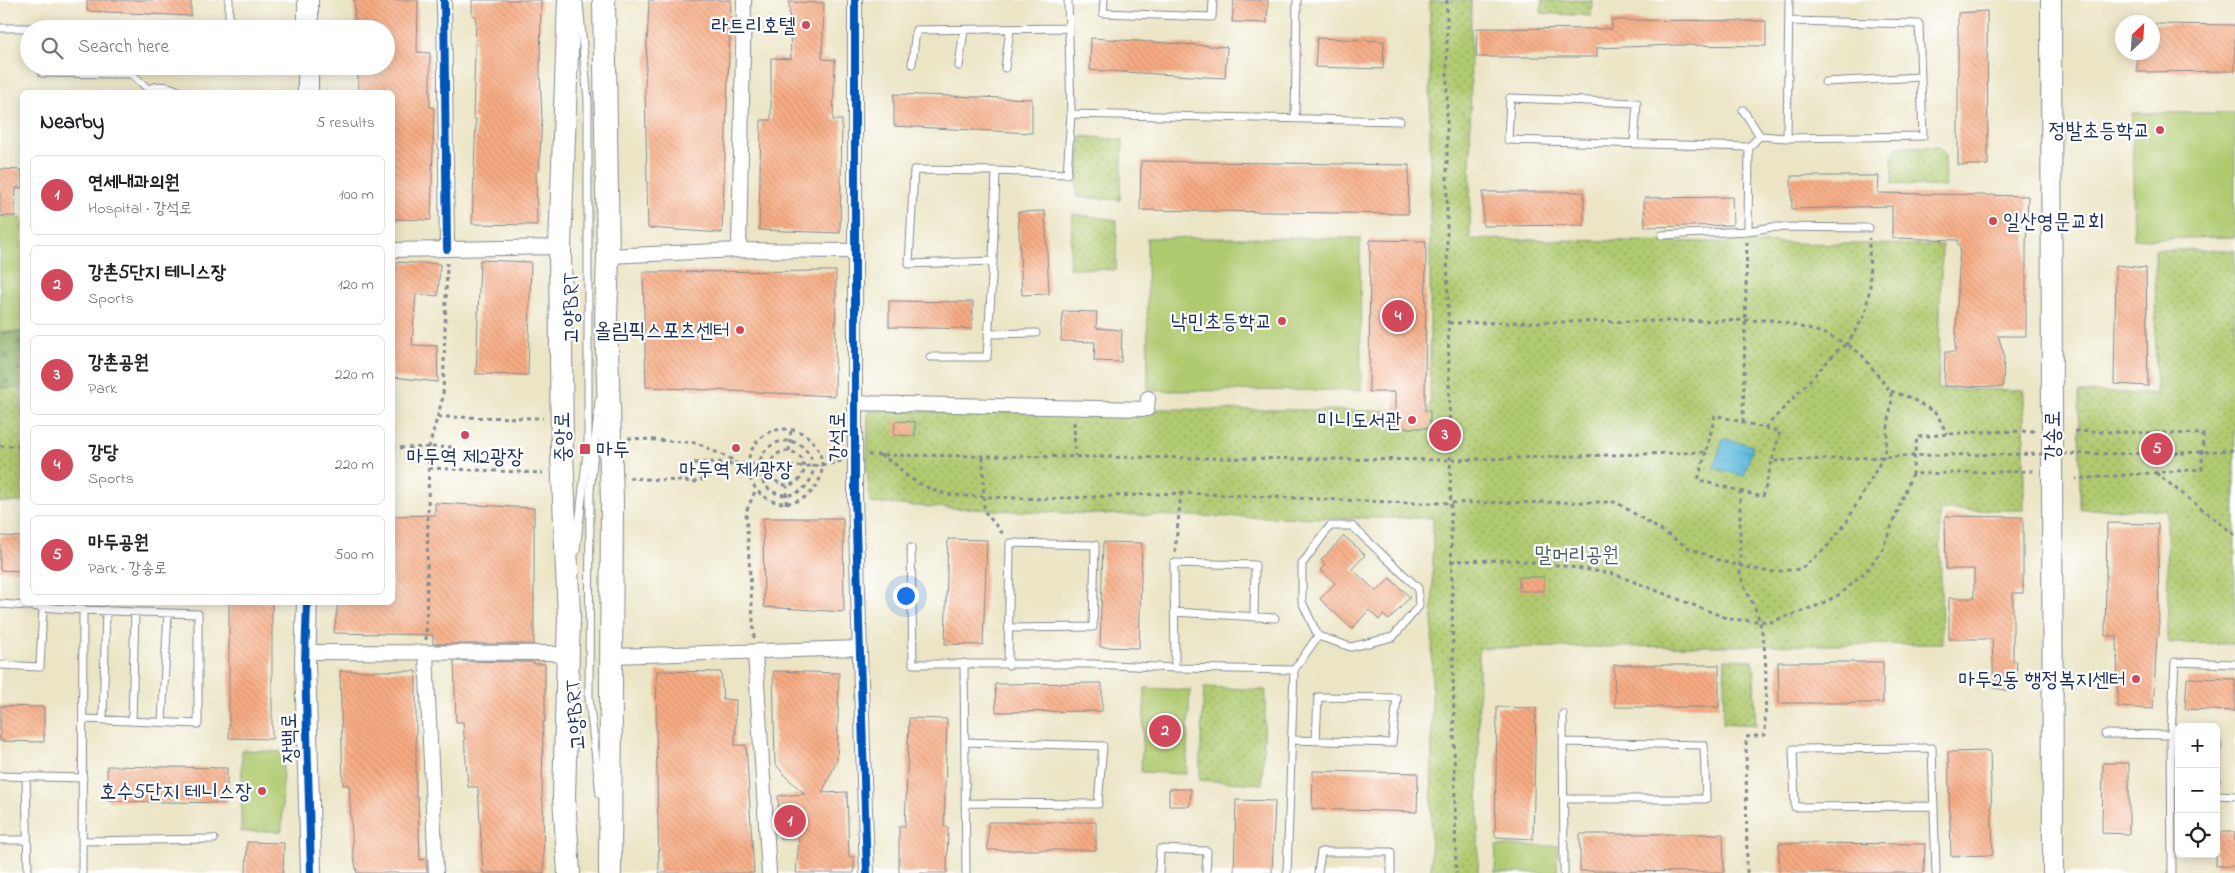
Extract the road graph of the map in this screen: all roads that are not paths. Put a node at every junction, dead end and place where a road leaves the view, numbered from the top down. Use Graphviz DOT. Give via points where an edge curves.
graph roads {
  1 [pos="229,0"];
  2 [pos="308,0"];
  3 [pos="444,0"];
  4 [pos="569,0"];
  5 [pos="579,0"];
  6 [pos="604,0"];
  7 [pos="744,0"];
  8 [pos="854,0"];
  9 [pos="1068,0"];
  10 [pos="1104,0"];
  11 [pos="1213,0"];
  12 [pos="1296,0"];
  13 [pos="1790,0"];
  14 [pos="2051,0"];
  15 [pos="229,20"];
  16 [pos="308,20"];
  17 [pos="1790,21"];
  18 [pos="0,28"];
  19 [pos="20,28"];
  20 [pos="1069,28"];
  21 [pos="1010,29"];
  22 [pos="964,30"];
  23 [pos="912,64"];
  24 [pos="959,66"];
  25 [pos="1005,68"];
  26 [pos="133,75"];
  27 [pos="308,75"];
  28 [pos="1921,77"];
  29 [pos="1825,82"];
  30 [pos="146,90"];
  31 [pos="148,90"];
  32 [pos="176,90"];
  33 [pos="308,90"];
  34 [pos="1744,110"];
  35 [pos="1071,114"];
  36 [pos="1295,118"];
  37 [pos="1400,121"];
  38 [pos="1760,136"];
  39 [pos="1787,138"];
  40 [pos="1634,144"];
  41 [pos="1749,147"];
  42 [pos="996,172"];
  43 [pos="1869,228"];
  44 [pos="1748,231"];
  45 [pos="1662,235"];
  46 [pos="560,248"];
  47 [pos="447,249"];
  48 [pos="395,250"];
  49 [pos="739,250"];
  50 [pos="854,251"];
  51 [pos="608,256"];
  52 [pos="993,261"];
  53 [pos="606,318"];
  54 [pos="988,334"];
  55 [pos="1036,334"];
  56 [pos="930,357"];
  57 [pos="600,386"];
  58 [pos="599,396"];
  59 [pos="1148,398"];
  60 [pos="855,403"];
  61 [pos="911,548"];
  62 [pos="0,604"];
  63 [pos="307,605"];
  64 [pos="43,607"];
  65 [pos="84,610"];
  66 [pos="106,610"];
  67 [pos="135,612"];
  68 [pos="1174,612"];
  69 [pos="168,613"];
  70 [pos="569,615"];
  71 [pos="1254,616"];
  72 [pos="1275,618"];
  73 [pos="1009,628"];
  74 [pos="1318,636"];
  75 [pos="860,648"];
  76 [pos="305,652"];
  77 [pos="755,652"];
  78 [pos="426,653"];
  79 [pos="613,656"];
  80 [pos="568,657"];
  81 [pos="964,663"];
  82 [pos="0,664"];
  83 [pos="1008,664"];
  84 [pos="2235,664"];
  85 [pos="1175,668"];
  86 [pos="1294,670"];
  87 [pos="1563,714"];
  88 [pos="83,719"];
  89 [pos="103,719"];
  90 [pos="132,721"];
  91 [pos="162,722"];
  92 [pos="2105,734"];
  93 [pos="2171,735"];
  94 [pos="1292,740"];
  95 [pos="1316,740"];
  96 [pos="965,742"];
  97 [pos="1563,742"];
  98 [pos="0,776"];
  99 [pos="26,776"];
  100 [pos="83,778"];
  101 [pos="2175,783"];
  102 [pos="2220,796"];
  103 [pos="2235,796"];
  104 [pos="1564,799"];
  105 [pos="601,802"];
  106 [pos="966,803"];
  107 [pos="1934,806"];
  108 [pos="602,812"];
  109 [pos="2175,813"];
  110 [pos="214,839"];
  111 [pos="0,840"];
  112 [pos="26,840"];
  113 [pos="83,841"];
  114 [pos="610,871"];
  115 [pos="28,873"];
  116 [pos="82,873"];
  117 [pos="311,873"];
  118 [pos="436,873"];
  119 [pos="569,873"];
  120 [pos="769,873"];
  121 [pos="867,873"];
  122 [pos="966,873"];
  123 [pos="1159,873"];
  124 [pos="1206,873"];
  125 [pos="1287,873"];
  126 [pos="1318,873"];
  127 [pos="1391,873"];
  128 [pos="1564,873"];
  129 [pos="1936,873"];
  130 [pos="2054,873"];
  131 [pos="2172,873"];
  1 -- 15 [label="lane"];
  2 -- 16 [label="main road"];
  3 -- 47 [label="street"];
  4 -- 46 [label="main road, 중앙로"];
  5 -- 70 [label="lane, 고양BRT" via="588,101 588,444"];
  6 -- 51 [label="main road"];
  7 -- 49 [label="street"];
  8 -- 50 [label="street, 강석로"];
  9 -- 20 [label="lane"];
  10 -- 11 [label="lane" via="1103,13 1212,17"];
  12 -- 36 [label="lane"];
  13 -- 17 [label="lane"];
  14 -- 130 [label="main road, 강송로"];
  17 -- 28 [label="lane" via="1919,24"];
  17 -- 39 [label="lane"];
  18 -- 19 [label="lane"];
  20 -- 21 [label="lane"];
  20 -- 35 [label="lane"];
  21 -- 22 [label="lane"];
  21 -- 25 [label="lane"];
  22 -- 23 [label="lane" via="916,30"];
  22 -- 24 [label="lane"];
  26 -- 30 [label="lane"];
  27 -- 33 [label="main road"];
  28 -- 29 [label="lane"];
  28 -- 39 [label="lane" via="1923,136"];
  31 -- 32 [label="lane" via="154,86 168,86"];
  34 -- 38 [label="lane"];
  35 -- 36 [label="lane"];
  35 -- 42 [label="lane" via="1067,174"];
  36 -- 37 [label="lane"];
  38 -- 39 [label="lane"];
  38 -- 41 [label="lane"];
  40 -- 40 [label="lane" via="1637,104 1510,98 1508,140"];
  40 -- 41 [label="lane"];
  41 -- 44 [label="lane"];
  42 -- 52 [label="lane"];
  42 -- 52 [label="lane" via="914,170 909,264"];
  43 -- 44 [label="lane" via="1773,227"];
  44 -- 45 [label="lane"];
  46 -- 47 [label="street"];
  46 -- 70 [label="main road, 중앙로" via="562,454"];
  47 -- 48 [label="street"];
  49 -- 50 [label="street"];
  49 -- 51 [label="street"];
  50 -- 60 [label="street, 강석로"];
  51 -- 53 [label="main road"];
  52 -- 54 [label="lane"];
  53 -- 57 [label="lane, 고양BRT"];
  53 -- 79 [label="main road"];
  54 -- 55 [label="lane"];
  54 -- 56 [label="lane" via="987,357"];
  58 -- 105 [label="lane, 고양BRT" via="590,492 589,698"];
  59 -- 60 [label="street" via="1147,409"];
  60 -- 75 [label="street, 강석로"];
  61 -- 81 [label="lane" via="913,664"];
  62 -- 64 [label="lane"];
  63 -- 76 [label="main road, 장백로"];
  64 -- 65 [label="lane"];
  64 -- 82 [label="lane" via="40,667"];
  65 -- 66 [label="lane"];
  65 -- 88 [label="lane"];
  66 -- 67 [label="lane"];
  66 -- 89 [label="lane"];
  67 -- 69 [label="lane"];
  67 -- 90 [label="lane"];
  68 -- 71 [label="lane"];
  68 -- 71 [label="lane" via="1174,563 1255,565"];
  68 -- 85 [label="lane"];
  69 -- 91 [label="lane"];
  69 -- 91 [label="lane" via="198,614 198,724"];
  70 -- 80 [label="main road, 중앙로"];
  71 -- 72 [label="lane"];
  73 -- 73 [label="lane" via="1093,627 1095,545 1010,543"];
  73 -- 83 [label="lane"];
  74 -- 74 [label="lane" via="1351,648 1393,638 1419,606 1418,588 1352,526 1330,526 1302,564 1302,602"];
  74 -- 86 [label="lane"];
  75 -- 77 [label="street"];
  75 -- 121 [label="street, 강석로"];
  76 -- 78 [label="street"];
  76 -- 117 [label="main road, 장백로"];
  77 -- 79 [label="street"];
  77 -- 120 [label="street"];
  78 -- 80 [label="street"];
  78 -- 118 [label="street"];
  79 -- 114 [label="main road"];
  80 -- 119 [label="main road, 중앙로" via="564,798"];
  81 -- 83 [label="lane"];
  81 -- 96 [label="lane"];
  83 -- 85 [label="lane"];
  84 -- 93 [label="lane" via="2175,662"];
  85 -- 86 [label="lane"];
  86 -- 94 [label="lane"];
  87 -- 97 [label="lane"];
  88 -- 89 [label="lane"];
  88 -- 100 [label="lane"];
  89 -- 90 [label="lane"];
  90 -- 91 [label="lane"];
  92 -- 93 [label="lane"];
  93 -- 101 [label="lane"];
  94 -- 95 [label="lane"];
  94 -- 125 [label="lane"];
  95 -- 95 [label="lane" via="1392,743 1396,698 1318,697"];
  96 -- 106 [label="lane"];
  96 -- 106 [label="lane" via="1103,746 1098,804"];
  97 -- 104 [label="lane"];
  97 -- 104 [label="lane" via="1704,745 1706,799"];
  98 -- 99 [label="lane"];
  99 -- 100 [label="lane"];
  99 -- 112 [label="lane"];
  100 -- 113 [label="lane"];
  102 -- 103 [label="lane"];
  104 -- 128 [label="lane"];
  106 -- 122 [label="lane"];
  107 -- 107 [label="lane" via="1932,748 1794,748 1795,807"];
  107 -- 129 [label="lane"];
  108 -- 114 [label="lane"];
  109 -- 131 [label="lane"];
  110 -- 113 [label="lane"];
  111 -- 112 [label="lane"];
  112 -- 115 [label="lane"];
  113 -- 116 [label="lane"];
  123 -- 124 [label="lane" via="1160,849 1207,851"];
  126 -- 127 [label="lane" via="1321,852 1392,852"];
}
